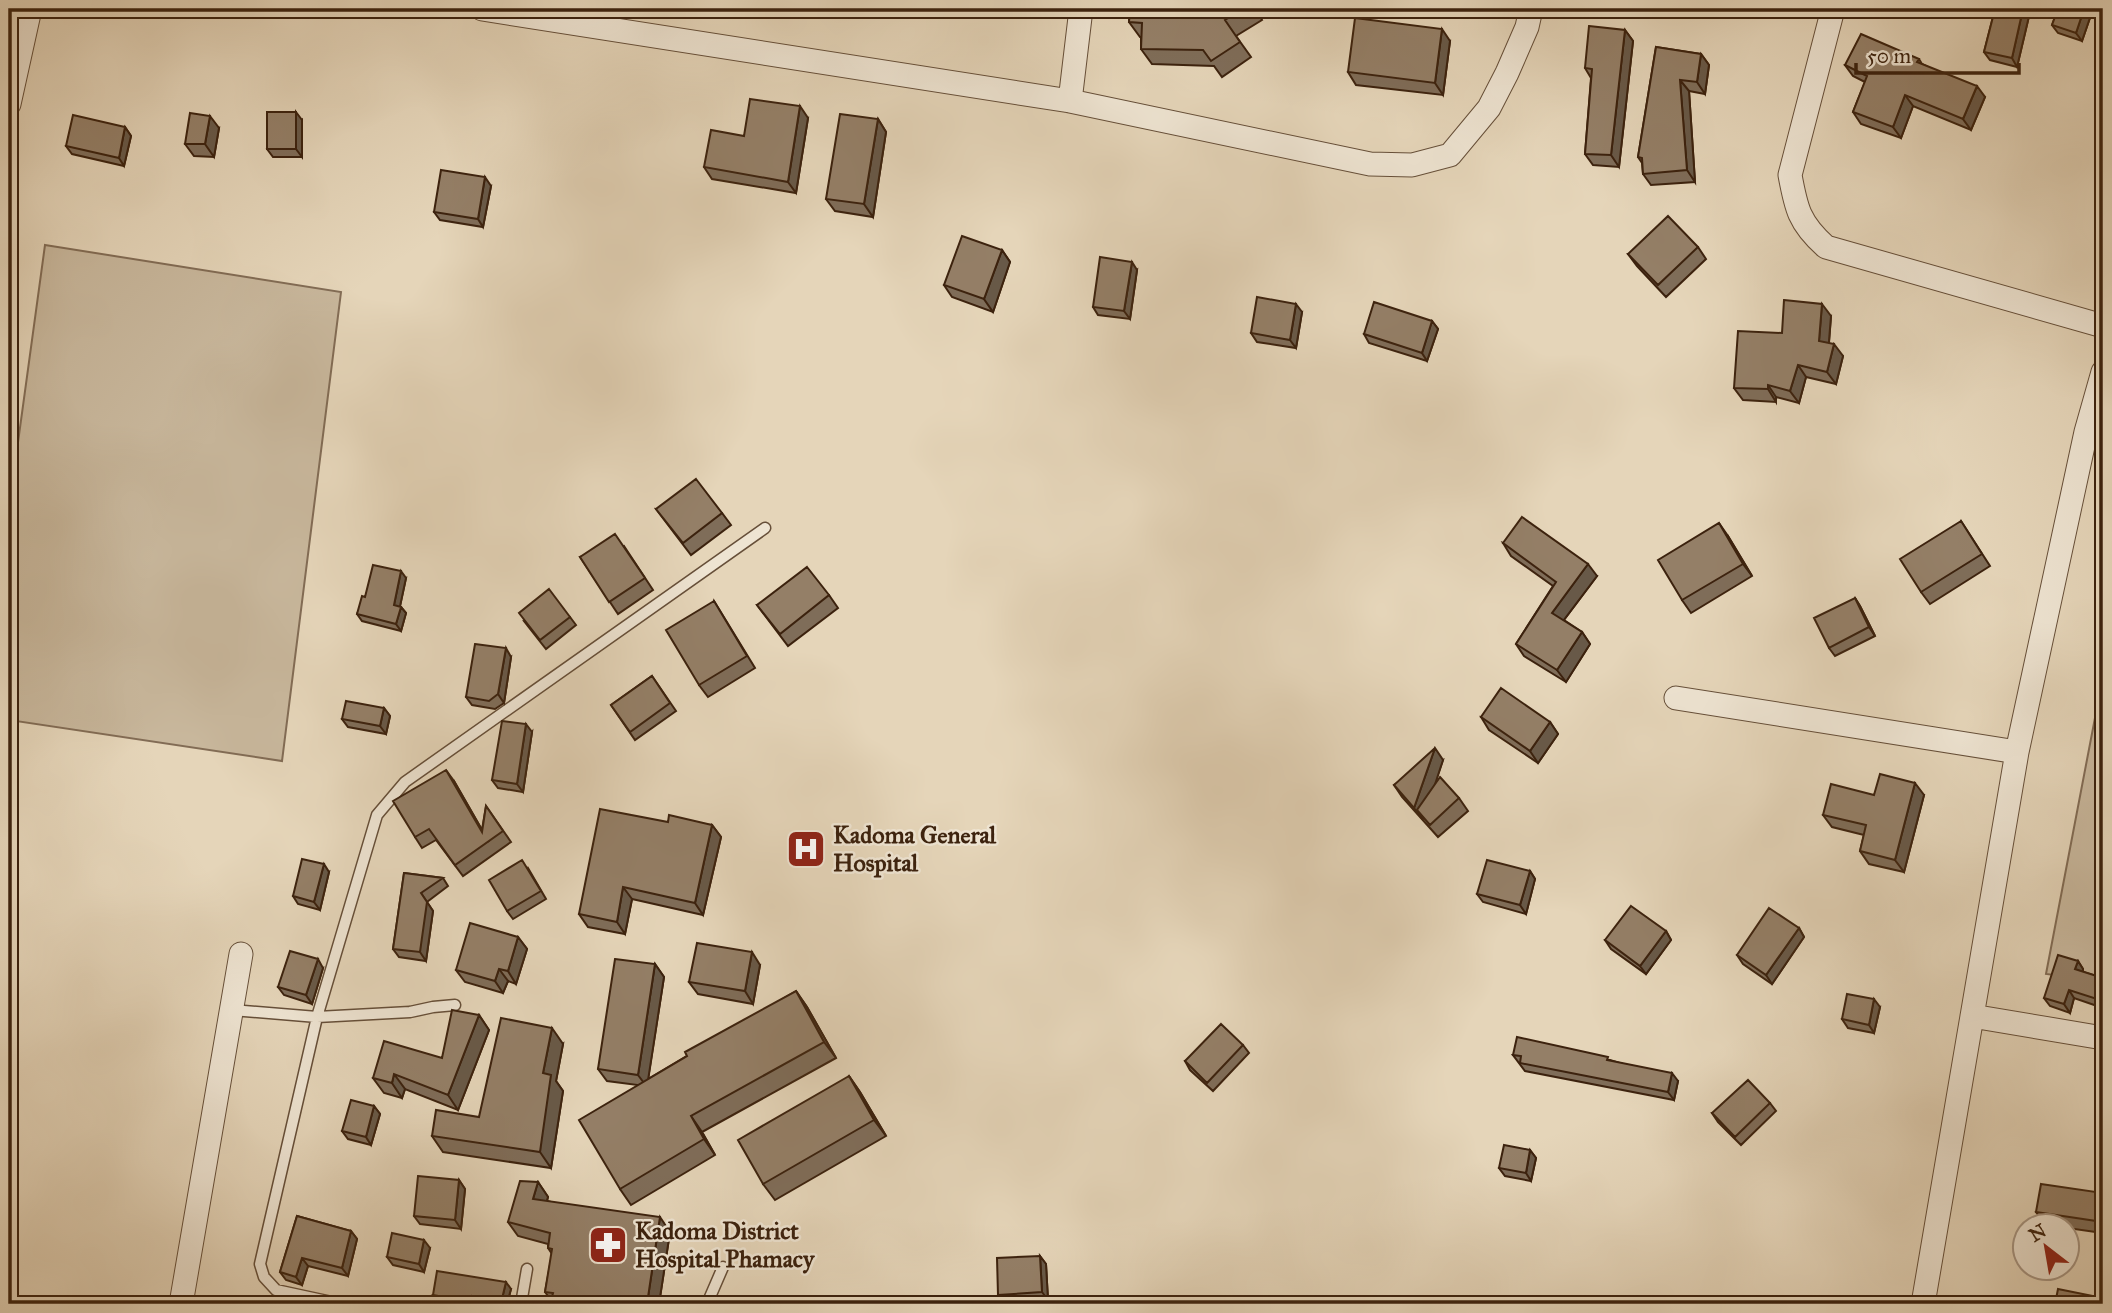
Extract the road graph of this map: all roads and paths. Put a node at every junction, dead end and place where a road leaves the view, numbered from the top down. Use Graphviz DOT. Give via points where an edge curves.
graph roads {
  1 [pos="30,9"];
  2 [pos="482,9"];
  3 [pos="1081,9"];
  4 [pos="1531,9"];
  5 [pos="1833,9"];
  6 [pos="523,12"];
  7 [pos="1070,101"];
  8 [pos="9,104"];
  9 [pos="2103,326"];
  10 [pos="2103,372"];
  11 [pos="765,528"];
  12 [pos="1676,698"];
  13 [pos="2017,752"];
  14 [pos="241,954"];
  15 [pos="455,1005"];
  16 [pos="232,1010"];
  17 [pos="1972,1016"];
  18 [pos="317,1017"];
  19 [pos="2103,1038"];
  20 [pos="723,1267"];
  21 [pos="527,1269"];
  22 [pos="181,1304"];
  23 [pos="341,1304"];
  24 [pos="521,1304"];
  25 [pos="707,1304"];
  26 [pos="1923,1304"];
  1 -- 8 [label="street"];
  2 -- 6 [label="street"];
  3 -- 7 [label="street"];
  4 -- 7 [label="street" via="1489,108 1450,155 1412,165 1370,164"];
  5 -- 9 [label="street" via="1790,175 1808,232 1826,247"];
  6 -- 7 [label="street"];
  10 -- 13 [label="street"];
  11 -- 18 [label="lane" via="405,782 377,815"];
  12 -- 13 [label="street"];
  13 -- 17 [label="street"];
  14 -- 16 [label="street"];
  15 -- 18 [label="lane"];
  16 -- 18 [label="lane"];
  16 -- 22 [label="street"];
  17 -- 19 [label="street"];
  17 -- 26 [label="street"];
  18 -- 23 [label="lane" via="260,1264 276,1290"];
  20 -- 25 [label="lane"];
  21 -- 24 [label="lane"];
}
